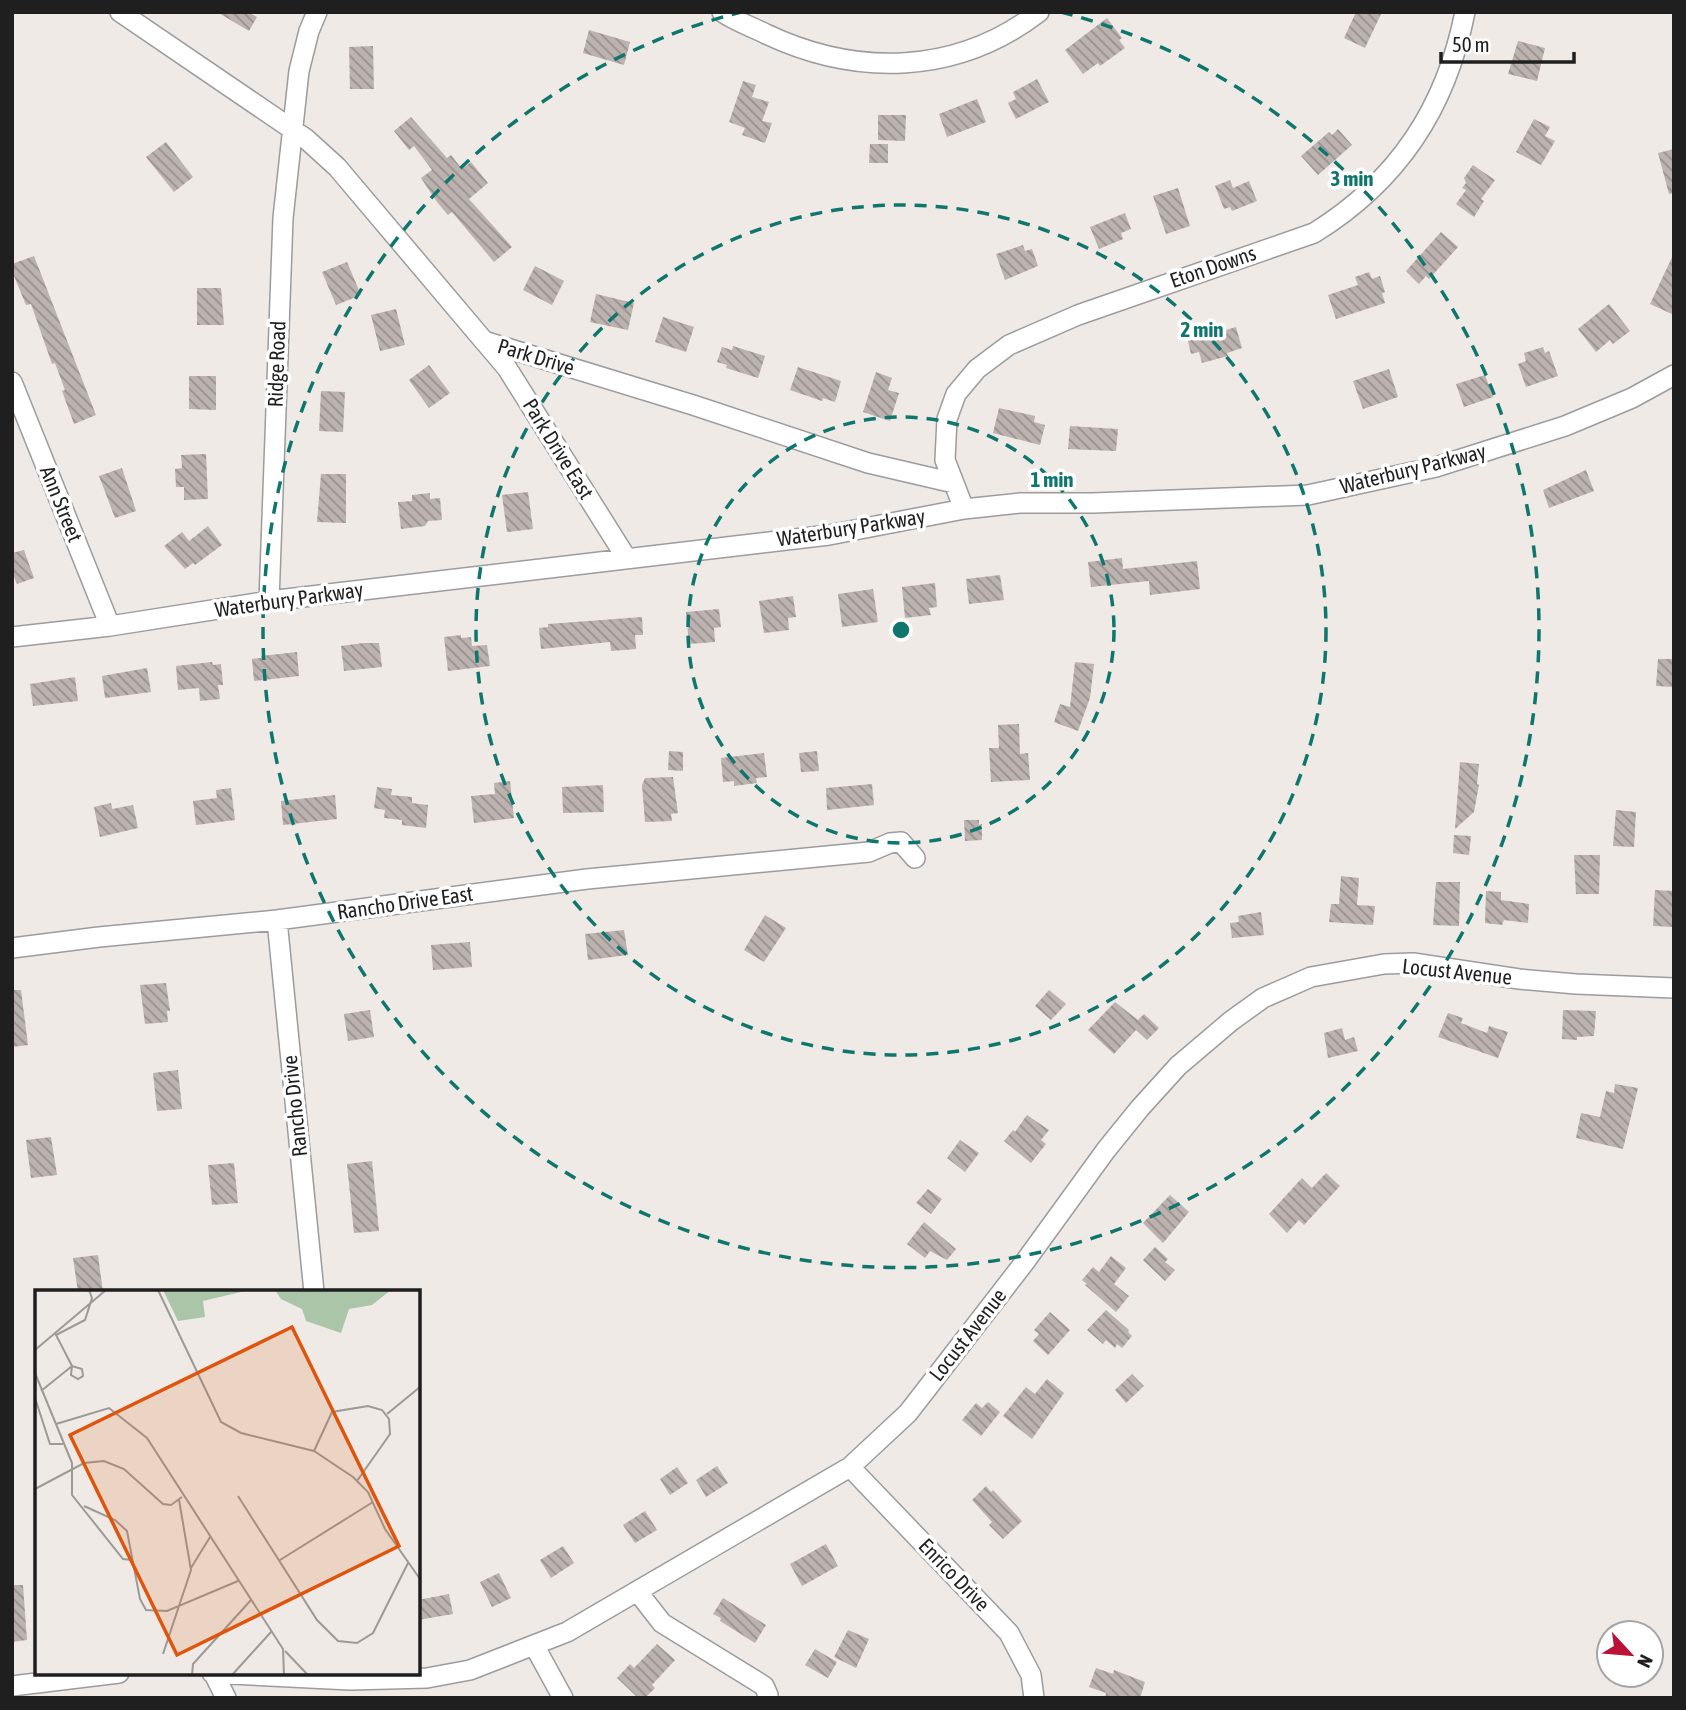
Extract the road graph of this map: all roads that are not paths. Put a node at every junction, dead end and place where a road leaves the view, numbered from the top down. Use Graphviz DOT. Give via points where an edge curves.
graph roads {
  1 [pos="120,12"];
  2 [pos="317,12"];
  3 [pos="723,12"];
  4 [pos="1039,12"];
  5 [pos="1465,12"];
  6 [pos="292,128"];
  7 [pos="484,341"];
  8 [pos="1674,375"];
  9 [pos="12,382"];
  10 [pos="954,483"];
  11 [pos="964,509"];
  12 [pos="627,559"];
  13 [pos="269,601"];
  14 [pos="110,626"];
  15 [pos="12,637"];
  16 [pos="915,858"];
  17 [pos="277,920"];
  18 [pos="12,948"];
  19 [pos="1674,988"];
  20 [pos="314,1290"];
  21 [pos="850,1467"];
  22 [pos="637,1591"];
  23 [pos="534,1645"];
  24 [pos="103,1675"];
  25 [pos="214,1675"];
  26 [pos="259,1675"];
  27 [pos="350,1677"];
  28 [pos="12,1686"];
  29 [pos="226,1698"];
  30 [pos="563,1698"];
  31 [pos="767,1698"];
  32 [pos="1034,1698"];
  1 -- 6 [label="street, Park Drive"];
  2 -- 6 [label="street, Ridge Road" via="299,72"];
  3 -- 4 [label="street" via="789,45 884,64 955,57 1023,25"];
  5 -- 10 [label="street, Eton Downs" via="1442,90 1421,132 1384,177 1342,216 1314,233 1078,315 1009,345 977,369 956,394 947,419 945,460"];
  6 -- 7 [label="street, Park Drive" via="337,167"];
  6 -- 13 [label="street, Ridge Road" via="283,218"];
  7 -- 10 [label="street, Park Drive" via="868,463"];
  7 -- 12 [label="street, Park Drive East" via="507,368"];
  8 -- 11 [label="street, Waterbury Parkway" via="1632,398 1552,430 1436,467 1308,495 1020,503"];
  9 -- 14 [label="street, Ann Street"];
  10 -- 11 [label="street"];
  11 -- 12 [label="street, Waterbury Parkway" via="829,535"];
  12 -- 13 [label="street, Waterbury Parkway"];
  13 -- 14 [label="street, Waterbury Parkway"];
  14 -- 15 [label="street, Waterbury Parkway"];
  16 -- 17 [label="street, Rancho Drive East" via="901,842 890,843 869,852 587,879"];
  17 -- 18 [label="street, Rancho Drive East"];
  17 -- 20 [label="street, Rancho Drive"];
  19 -- 21 [label="street, Locust Avenue" via="1565,983 1413,963 1311,976 1264,998 1178,1066 1140,1108 908,1413"];
  21 -- 22 [label="street, Locust Avenue"];
  21 -- 32 [label="street, Enrico Drive" via="1009,1633 1031,1675"];
  22 -- 23 [label="street, Locust Avenue" via="567,1632"];
  22 -- 31 [label="street" via="662,1623 764,1686"];
  23 -- 27 [label="street, Locust Avenue" via="471,1670 427,1678"];
  23 -- 30 [label="street"];
  24 -- 28 [label="street"];
  25 -- 29 [label="street"];
  26 -- 27 [label="street, Locust Avenue"];
}
